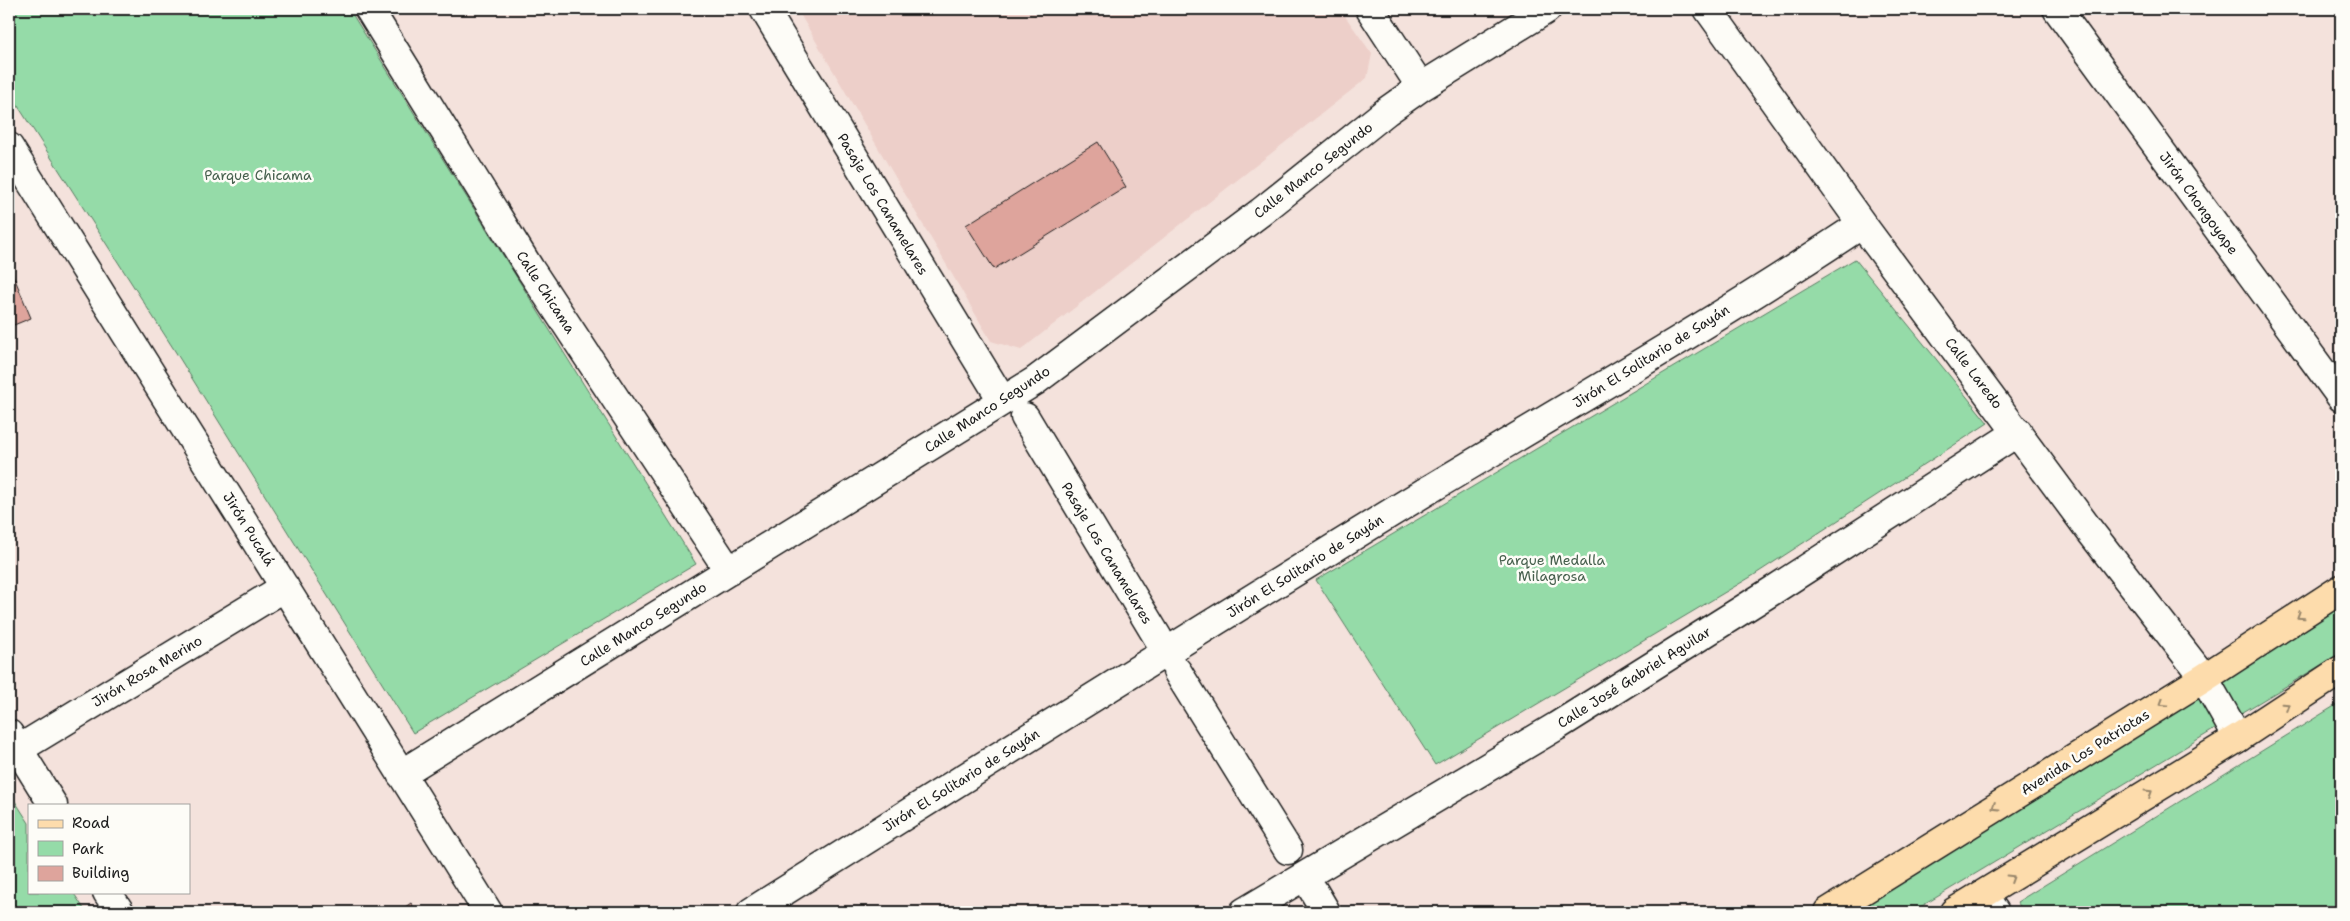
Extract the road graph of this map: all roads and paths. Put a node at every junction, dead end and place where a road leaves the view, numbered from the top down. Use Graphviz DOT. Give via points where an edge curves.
graph roads {
  1 [pos="764,9"];
  2 [pos="1370,9"];
  3 [pos="1547,9"];
  4 [pos="1708,9"];
  5 [pos="2057,9"];
  6 [pos="372,10"];
  7 [pos="1421,87"];
  8 [pos="9,147"];
  9 [pos="1862,224"];
  10 [pos="2341,397"];
  11 [pos="1002,400"];
  12 [pos="1025,417"];
  13 [pos="2018,432"];
  14 [pos="729,571"];
  15 [pos="285,587"];
  16 [pos="2341,589"];
  17 [pos="1158,638"];
  18 [pos="2341,670"];
  19 [pos="1177,671"];
  20 [pos="2204,678"];
  21 [pos="2238,738"];
  22 [pos="12,746"];
  23 [pos="401,774"];
  24 [pos="51,804"];
  25 [pos="1288,850"];
  26 [pos="108,894"];
  27 [pos="1989,904"];
  28 [pos="120,912"];
  29 [pos="488,912"];
  30 [pos="751,912"];
  31 [pos="1244,912"];
  32 [pos="1828,912"];
  33 [pos="1954,912"];
  1 -- 11 [label="street, Pasaje Los Canamelares"];
  2 -- 7 [label="street"];
  3 -- 7 [label="street, Calle Manco Segundo"];
  4 -- 9 [label="street, Calle Laredo"];
  5 -- 10 [label="street, Jirón Chongoyape"];
  6 -- 14 [label="street, Calle Chicama" via="530,269"];
  7 -- 11 [label="street, Calle Manco Segundo" via="1035,381"];
  8 -- 15 [label="street, Jirón Pucalá"];
  9 -- 13 [label="street, Calle Laredo"];
  9 -- 30 [label="street, Jirón El Solitario de Sayán" via="1640,364 1174,647"];
  11 -- 14 [label="street, Calle Manco Segundo"];
  12 -- 17 [label="street, Pasaje Los Canamelares"];
  13 -- 20 [label="street, Calle Laredo"];
  13 -- 31 [label="street, Calle José Gabriel Aguilar" via="1557,726"];
  14 -- 23 [label="street, Calle Manco Segundo"];
  15 -- 22 [label="street, Jirón Rosa Merino"];
  15 -- 23 [label="street, Jirón Pucalá"];
  16 -- 20 [label="main road, Avenida Los Patriotas, one-way"];
  21 -- 18 [label="main road, one-way"];
  19 -- 25 [label="street"];
  20 -- 21 [label="street, Calle Laredo"];
  20 -- 32 [label="main road, Avenida Los Patriotas, one-way"];
  27 -- 21 [label="main road, one-way"];
  22 -- 24 [label="street"];
  23 -- 29 [label="street, Jirón Pucalá"];
  26 -- 28 [label="street"];
  27 -- 33 [label="main road"];
}
